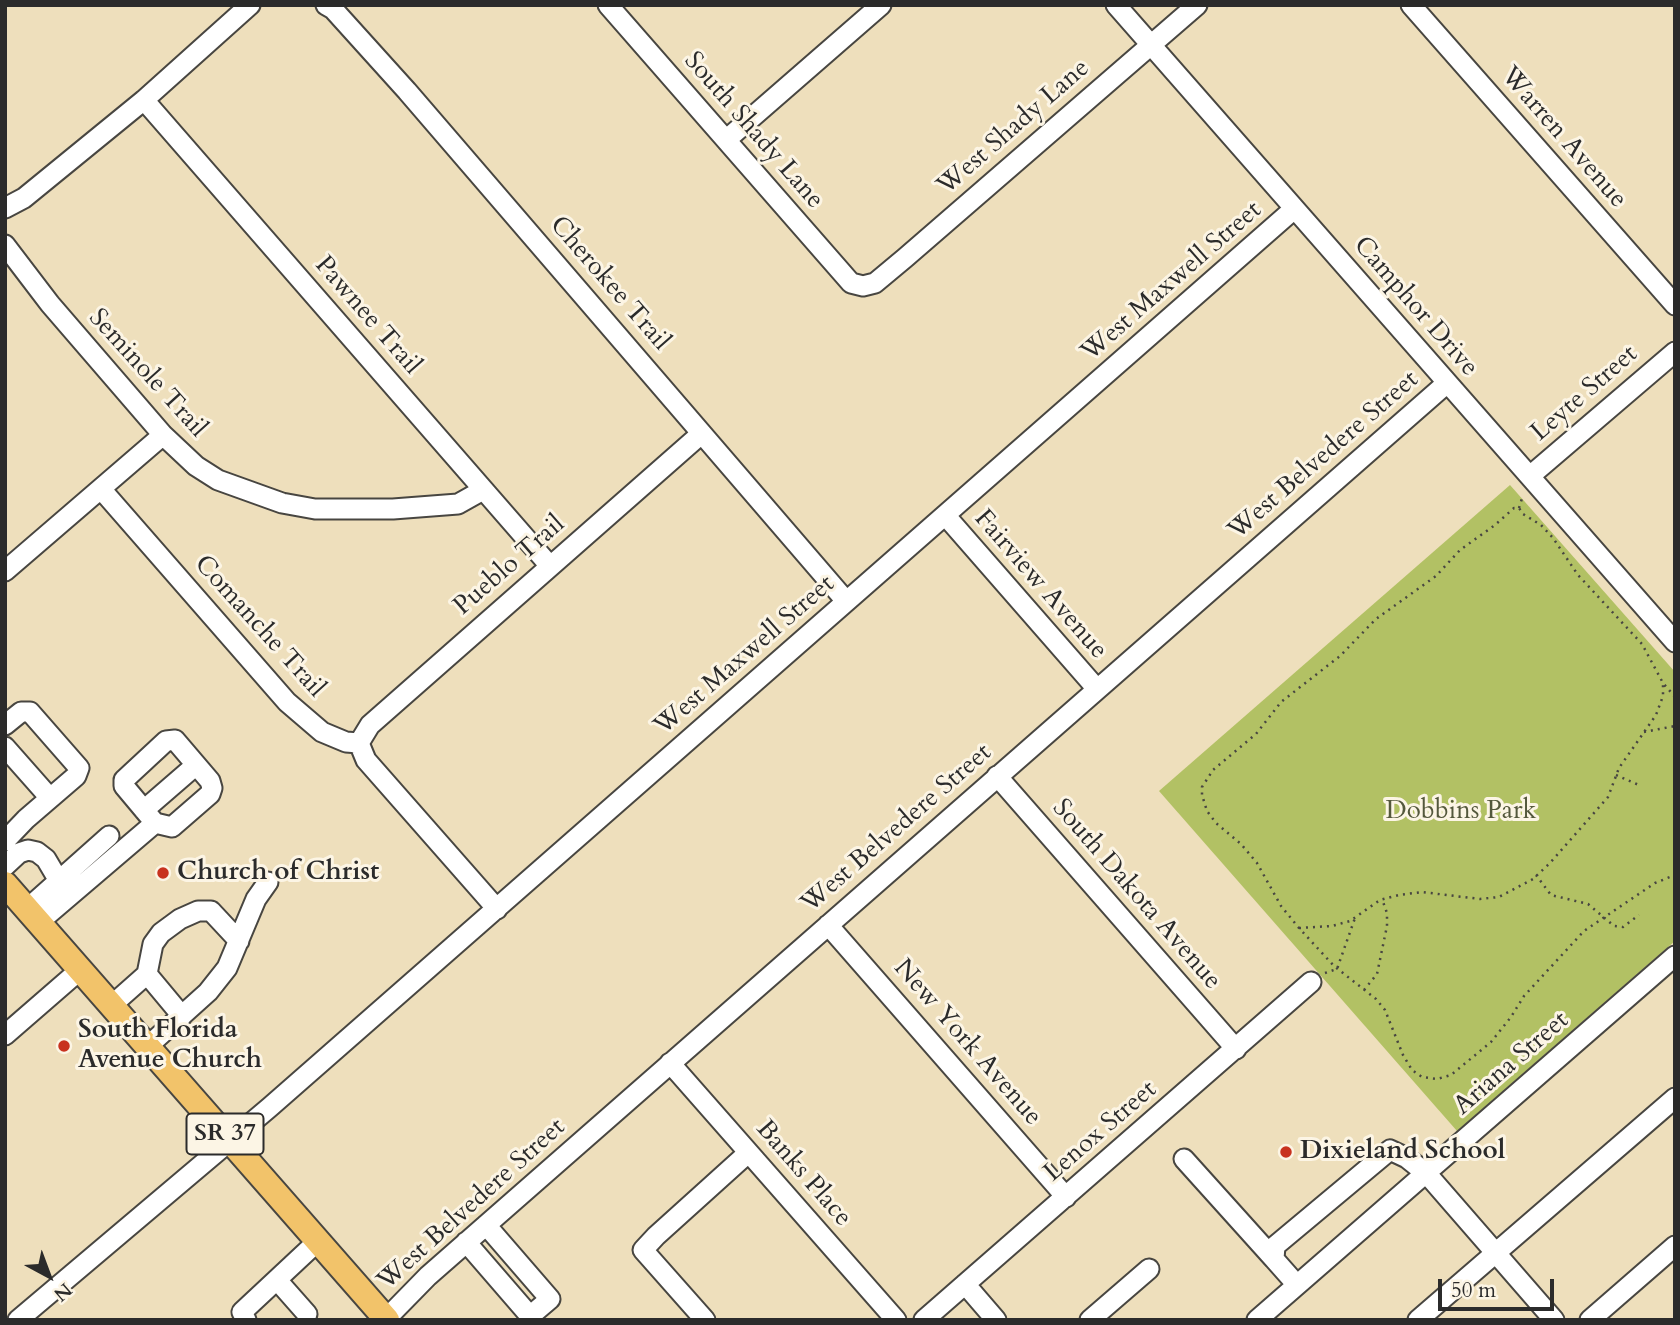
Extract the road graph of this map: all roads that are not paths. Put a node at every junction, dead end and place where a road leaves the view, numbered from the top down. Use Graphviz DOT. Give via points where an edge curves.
graph roads {
  1 [pos="250,5"];
  2 [pos="326,5"];
  3 [pos="608,5"];
  4 [pos="881,5"];
  5 [pos="1116,5"];
  6 [pos="1197,5"];
  7 [pos="1411,5"];
  8 [pos="1150,44"];
  9 [pos="144,100"];
  10 [pos="726,140"];
  11 [pos="5,208"];
  12 [pos="1294,209"];
  13 [pos="5,245"];
  14 [pos="863,286"];
  15 [pos="1675,305"];
  16 [pos="1675,352"];
  17 [pos="1447,383"];
  18 [pos="701,434"];
  19 [pos="163,435"];
  20 [pos="1530,477"];
  21 [pos="101,489"];
  22 [pos="483,490"];
  23 [pos="945,515"];
  24 [pos="550,566"];
  25 [pos="6,567"];
  26 [pos="846,601"];
  27 [pos="1675,642"];
  28 [pos="1097,689"];
  29 [pos="5,726"];
  30 [pos="359,743"];
  31 [pos="5,747"];
  32 [pos="196,765"];
  33 [pos="998,776"];
  34 [pos="50,798"];
  35 [pos="150,816"];
  36 [pos="109,836"];
  37 [pos="5,841"];
  38 [pos="5,866"];
  39 [pos="59,881"];
  40 [pos="268,882"];
  41 [pos="5,884"];
  42 [pos="497,909"];
  43 [pos="33,916"];
  44 [pos="828,925"];
  45 [pos="239,941"];
  46 [pos="1675,956"];
  47 [pos="81,969"];
  48 [pos="146,974"];
  49 [pos="1311,982"];
  50 [pos="112,1004"];
  51 [pos="182,1016"];
  52 [pos="5,1035"];
  53 [pos="148,1046"];
  54 [pos="1236,1049"];
  55 [pos="670,1063"];
  56 [pos="1675,1098"];
  57 [pos="229,1139"];
  58 [pos="748,1153"];
  59 [pos="1184,1159"];
  60 [pos="1427,1174"];
  61 [pos="1066,1196"];
  62 [pos="486,1225"];
  63 [pos="318,1241"];
  64 [pos="466,1242"];
  65 [pos="1675,1246"];
  66 [pos="1495,1253"];
  67 [pos="1274,1259"];
  68 [pos="1149,1269"];
  69 [pos="277,1280"];
  70 [pos="965,1284"];
  71 [pos="1297,1285"];
  72 [pos="307,1314"];
  73 [pos="386,1319"];
  74 [pos="18,1320"];
  75 [pos="246,1320"];
  76 [pos="705,1320"];
  77 [pos="896,1320"];
  78 [pos="923,1320"];
  79 [pos="996,1320"];
  80 [pos="1090,1320"];
  81 [pos="1257,1320"];
  82 [pos="1419,1320"];
  83 [pos="1554,1320"];
  84 [pos="1590,1320"];
  1 -- 9 [label="street"];
  2 -- 18 [label="street, Cherokee Trail" via="407,91"];
  3 -- 10 [label="street, South Shady Lane"];
  4 -- 10 [label="street"];
  5 -- 8 [label="street, Camphor Drive"];
  6 -- 8 [label="street, West Shady Lane"];
  7 -- 15 [label="street, Warren Avenue"];
  8 -- 12 [label="street, Camphor Drive"];
  8 -- 14 [label="street, West Shady Lane" via="905,258 875,283"];
  9 -- 11 [label="street" via="24,198"];
  9 -- 22 [label="street, Pawnee Trail"];
  10 -- 14 [label="street, South Shady Lane" via="851,283"];
  12 -- 17 [label="street, Camphor Drive"];
  12 -- 23 [label="street, West Maxwell Street"];
  13 -- 19 [label="street, Seminole Trail"];
  16 -- 20 [label="street, Leyte Street"];
  17 -- 20 [label="street, Camphor Drive"];
  17 -- 28 [label="street, West Belvedere Street"];
  18 -- 24 [label="street, Pueblo Trail"];
  18 -- 26 [label="street, Cherokee Trail"];
  19 -- 21 [label="street"];
  19 -- 22 [label="street, Seminole Trail" via="218,480 282,503 314,509 458,503"];
  20 -- 27 [label="street, Camphor Drive"];
  21 -- 25 [label="street"];
  21 -- 30 [label="street, Comanche Trail" via="287,702 322,732"];
  22 -- 24 [label="street, Pawnee Trail"];
  23 -- 26 [label="street, West Maxwell Street"];
  23 -- 28 [label="street, Fairview Avenue"];
  24 -- 30 [label="street, Pueblo Trail" via="370,725"];
  26 -- 42 [label="street, West Maxwell Street"];
  28 -- 33 [label="street, West Belvedere Street"];
  29 -- 34 [label="street" via="21,712 30,712 79,768"];
  30 -- 42 [label="street" via="366,760"];
  31 -- 34 [label="street"];
  32 -- 35 [label="street"];
  32 -- 35 [label="street" via="210,781 210,794 172,827"];
  32 -- 35 [label="street" via="175,740 166,741 124,780 124,786"];
  33 -- 44 [label="street, West Belvedere Street"];
  33 -- 54 [label="street, South Dakota Avenue"];
  34 -- 37 [label="street"];
  35 -- 43 [label="street"];
  36 -- 39 [label="street"];
  38 -- 39 [label="street" via="19,853 37,852"];
  39 -- 43 [label="street"];
  40 -- 45 [label="street"];
  41 -- 43 [label="main road, SR 37"];
  42 -- 57 [label="street, West Maxwell Street"];
  43 -- 47 [label="main road, SR 37"];
  44 -- 55 [label="street, West Belvedere Street"];
  44 -- 61 [label="street, New York Avenue"];
  45 -- 48 [label="street" via="211,911 198,911 161,933 153,944"];
  45 -- 51 [label="street" via="227,968"];
  46 -- 60 [label="street, Ariana Street"];
  47 -- 50 [label="main road, SR 37"];
  47 -- 52 [label="street"];
  48 -- 50 [label="street"];
  48 -- 51 [label="street"];
  49 -- 54 [label="street, Lenox Street"];
  50 -- 53 [label="main road, SR 37"];
  51 -- 53 [label="street"];
  53 -- 57 [label="main road, SR 37"];
  54 -- 61 [label="street, Lenox Street"];
  55 -- 58 [label="street, Banks Place"];
  55 -- 62 [label="street, West Belvedere Street"];
  56 -- 66 [label="street"];
  57 -- 63 [label="main road, SR 37"];
  57 -- 74 [label="street, West Maxwell Street"];
  58 -- 76 [label="street" via="643,1250"];
  58 -- 77 [label="street, Banks Place"];
  59 -- 67 [label="street"];
  60 -- 66 [label="street"];
  60 -- 67 [label="street" via="1390,1150 1275,1246"];
  60 -- 71 [label="street, Ariana Street"];
  61 -- 70 [label="street, Lenox Street"];
  62 -- 64 [label="street, West Belvedere Street"];
  62 -- 64 [label="street" via="550,1299 530,1316"];
  63 -- 69 [label="street"];
  63 -- 73 [label="main road, SR 37"];
  64 -- 73 [label="street, West Belvedere Street"];
  65 -- 84 [label="street"];
  66 -- 82 [label="street"];
  66 -- 83 [label="street"];
  67 -- 71 [label="street"];
  68 -- 80 [label="street"];
  69 -- 72 [label="street"];
  69 -- 75 [label="street" via="242,1312"];
  70 -- 78 [label="street, Lenox Street"];
  70 -- 79 [label="street"];
  71 -- 81 [label="street, Ariana Street"];
}
